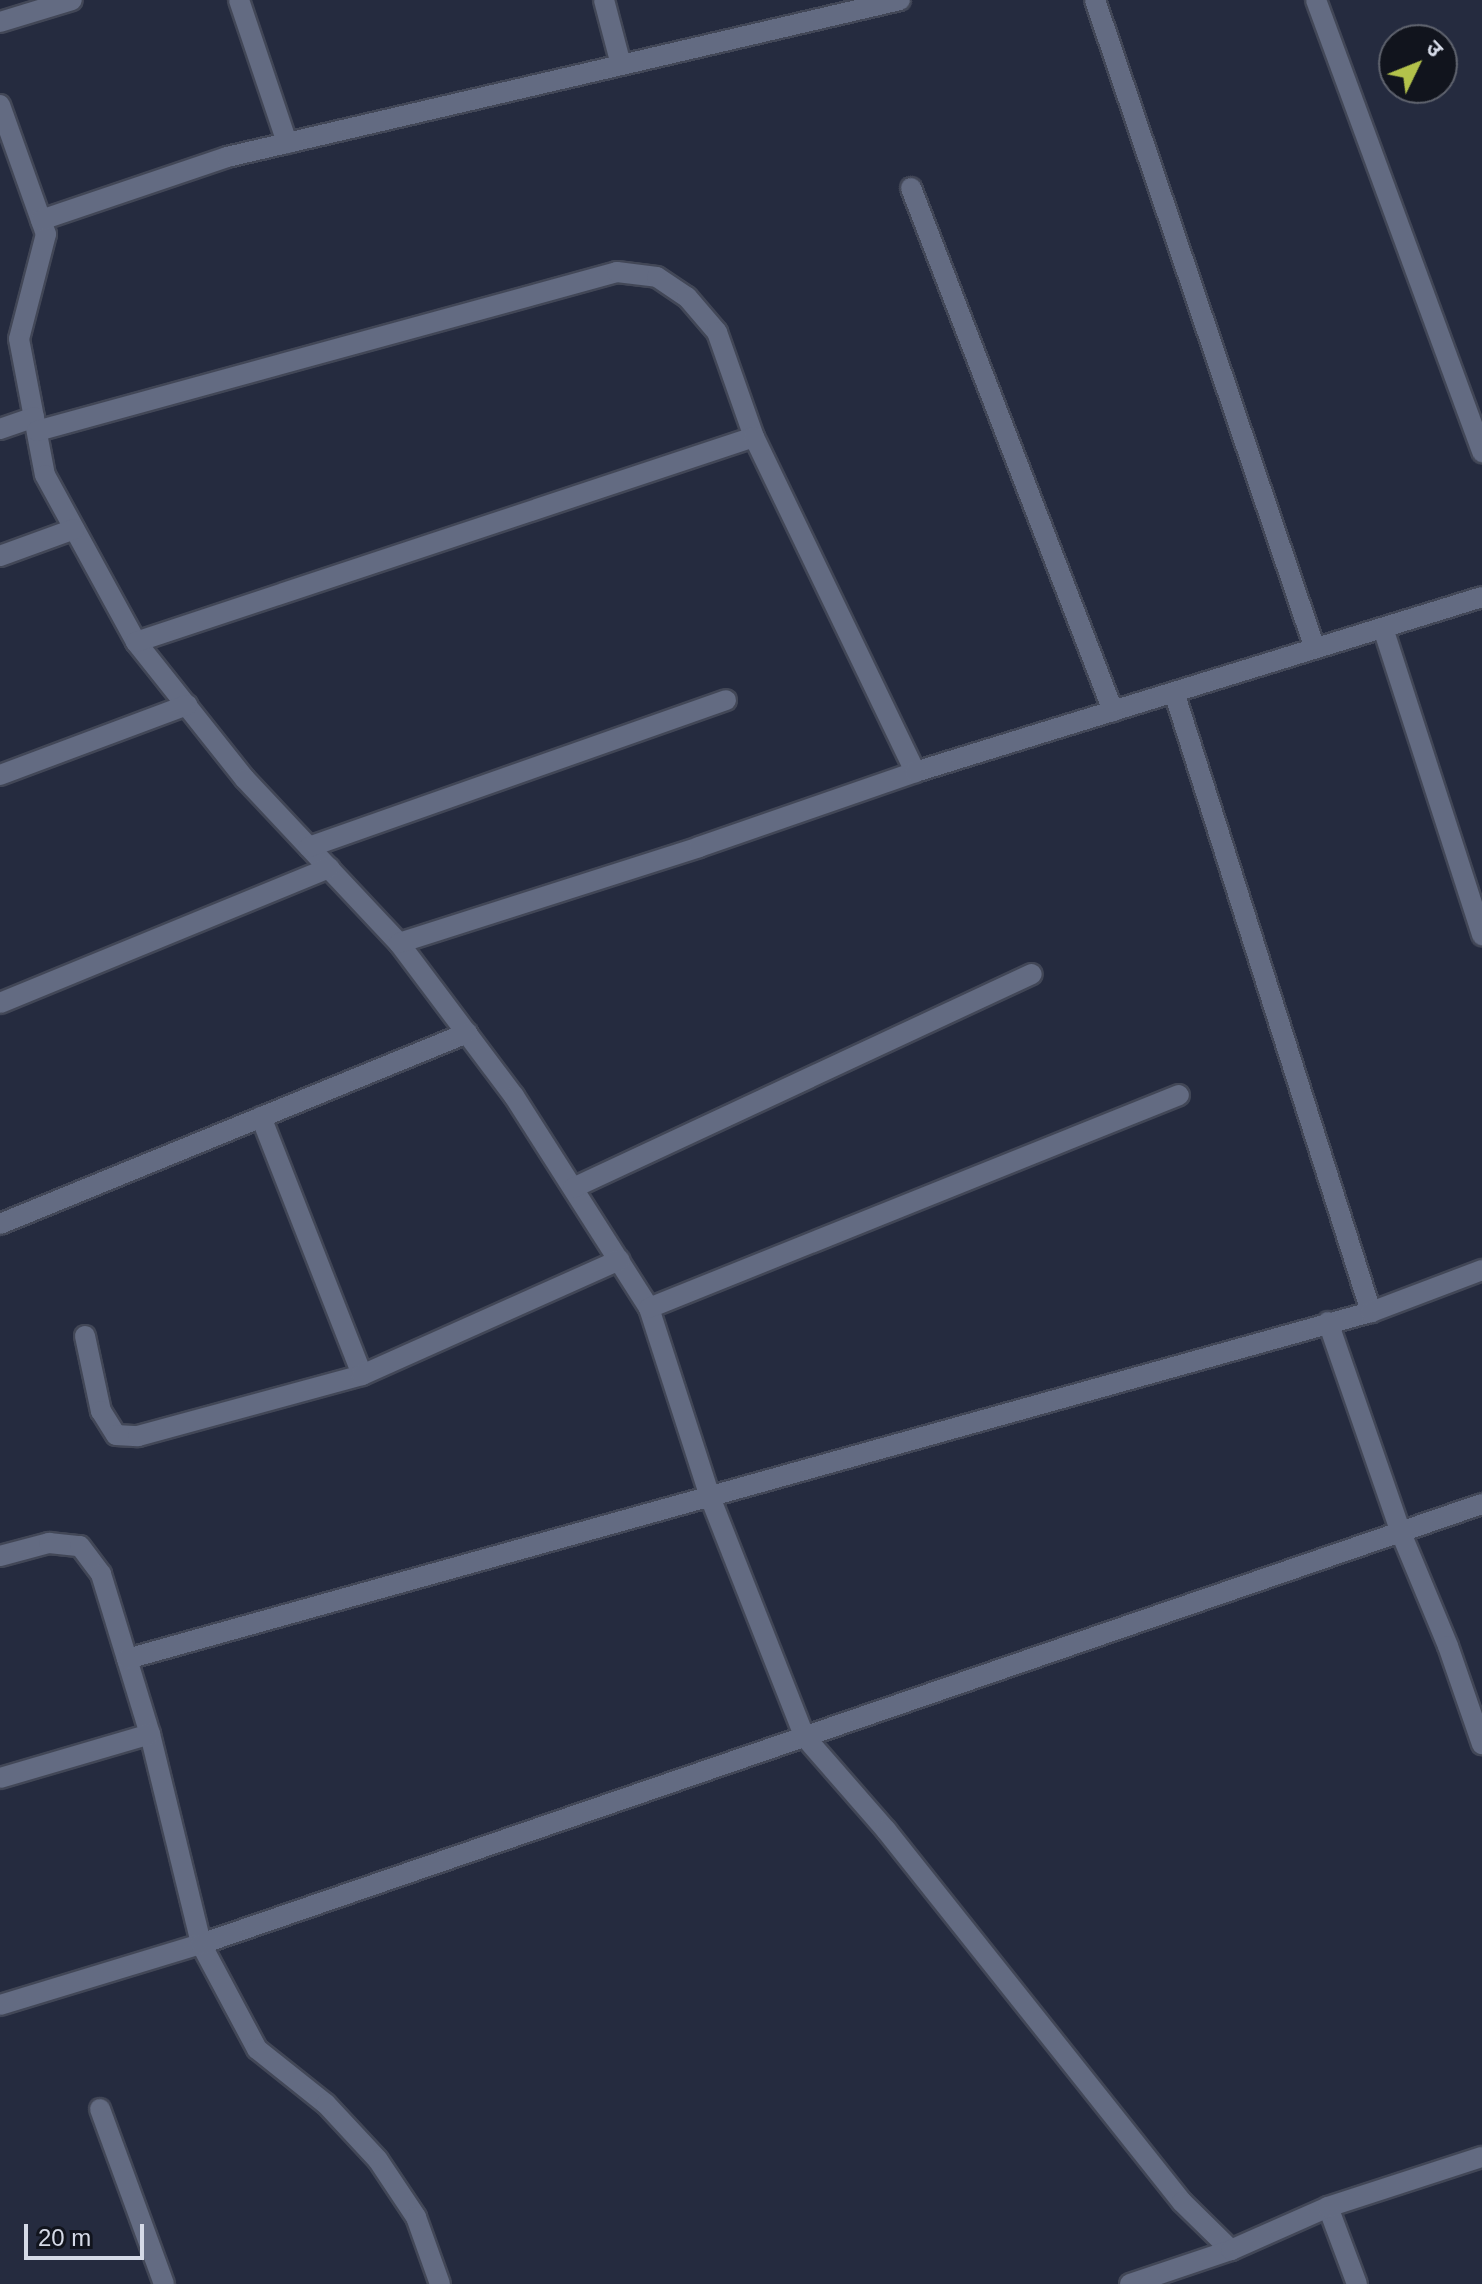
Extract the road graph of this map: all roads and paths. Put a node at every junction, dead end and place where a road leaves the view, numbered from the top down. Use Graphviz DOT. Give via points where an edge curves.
graph roads {
  1 [pos="72,0"];
  2 [pos="239,0"];
  3 [pos="604,0"];
  4 [pos="900,0"];
  5 [pos="1095,0"];
  6 [pos="1316,0"];
  7 [pos="0,22"];
  8 [pos="621,65"];
  9 [pos="0,105"];
  10 [pos="287,143"];
  11 [pos="911,188"];
  12 [pos="41,220"];
  13 [pos="35,424"];
  14 [pos="0,429"];
  15 [pos="754,437"];
  16 [pos="1482,452"];
  17 [pos="74,529"];
  18 [pos="0,556"];
  19 [pos="1482,597"];
  20 [pos="1383,628"];
  21 [pos="136,642"];
  22 [pos="1315,649"];
  23 [pos="1174,692"];
  24 [pos="726,700"];
  25 [pos="187,705"];
  26 [pos="1113,711"];
  27 [pos="915,772"];
  28 [pos="0,775"];
  29 [pos="309,847"];
  30 [pos="329,868"];
  31 [pos="1482,935"];
  32 [pos="399,943"];
  33 [pos="1032,974"];
  34 [pos="0,1003"];
  35 [pos="467,1033"];
  36 [pos="1179,1095"];
  37 [pos="261,1117"];
  38 [pos="573,1188"];
  39 [pos="0,1224"];
  40 [pos="619,1260"];
  41 [pos="1482,1270"];
  42 [pos="649,1308"];
  43 [pos="1371,1312"];
  44 [pos="1328,1322"];
  45 [pos="85,1336"];
  46 [pos="362,1375"];
  47 [pos="710,1497"];
  48 [pos="1482,1504"];
  49 [pos="1401,1533"];
  50 [pos="0,1556"];
  51 [pos="127,1659"];
  52 [pos="150,1734"];
  53 [pos="804,1736"];
  54 [pos="1482,1744"];
  55 [pos="0,1778"];
  56 [pos="201,1944"];
  57 [pos="0,2005"];
  58 [pos="100,2109"];
  59 [pos="1482,2157"];
  60 [pos="1328,2207"];
  61 [pos="1231,2250"];
  62 [pos="164,2284"];
  63 [pos="440,2284"];
  64 [pos="1130,2284"];
  65 [pos="1357,2284"];
  1 -- 7 [label="street"];
  2 -- 10 [label="street"];
  3 -- 8 [label="street"];
  4 -- 8 [label="street"];
  5 -- 22 [label="street"];
  6 -- 16 [label="street"];
  8 -- 10 [label="street"];
  9 -- 12 [label="street"];
  10 -- 12 [label="street" via="227,157"];
  11 -- 26 [label="street"];
  12 -- 13 [label="street" via="46,234 19,339"];
  13 -- 14 [label="street"];
  13 -- 15 [label="street" via="617,272 657,277 687,297 717,332"];
  13 -- 17 [label="street" via="45,475"];
  15 -- 21 [label="street"];
  15 -- 27 [label="street"];
  17 -- 18 [label="street"];
  17 -- 21 [label="street"];
  19 -- 20 [label="street"];
  20 -- 22 [label="street"];
  20 -- 31 [label="street"];
  21 -- 25 [label="street"];
  22 -- 23 [label="street"];
  23 -- 26 [label="street"];
  23 -- 43 [label="street"];
  24 -- 29 [label="street"];
  25 -- 28 [label="street"];
  25 -- 29 [label="street" via="245,779"];
  26 -- 27 [label="street"];
  27 -- 32 [label="street"];
  29 -- 30 [label="street"];
  30 -- 32 [label="street"];
  30 -- 34 [label="street"];
  32 -- 35 [label="street"];
  33 -- 38 [label="street"];
  35 -- 37 [label="street"];
  35 -- 38 [label="street"];
  36 -- 42 [label="street"];
  37 -- 39 [label="street"];
  37 -- 46 [label="street"];
  38 -- 40 [label="street"];
  40 -- 42 [label="street"];
  40 -- 46 [label="street"];
  41 -- 43 [label="street"];
  42 -- 47 [label="street"];
  43 -- 44 [label="street"];
  44 -- 47 [label="street"];
  44 -- 49 [label="street"];
  45 -- 46 [label="street" via="101,1411 116,1435 138,1436"];
  47 -- 51 [label="street"];
  47 -- 53 [label="street"];
  48 -- 49 [label="street"];
  49 -- 53 [label="street"];
  49 -- 54 [label="street"];
  50 -- 51 [label="street" via="49,1543 80,1546 101,1574"];
  51 -- 52 [label="street"];
  52 -- 55 [label="street"];
  52 -- 56 [label="street"];
  53 -- 56 [label="street"];
  53 -- 61 [label="street" via="886,1830 1182,2202"];
  56 -- 57 [label="street"];
  56 -- 63 [label="street" via="257,2049 326,2104 378,2160 416,2217"];
  58 -- 62 [label="street"];
  59 -- 60 [label="street"];
  60 -- 61 [label="street"];
  60 -- 65 [label="street"];
  61 -- 64 [label="street"];
}
